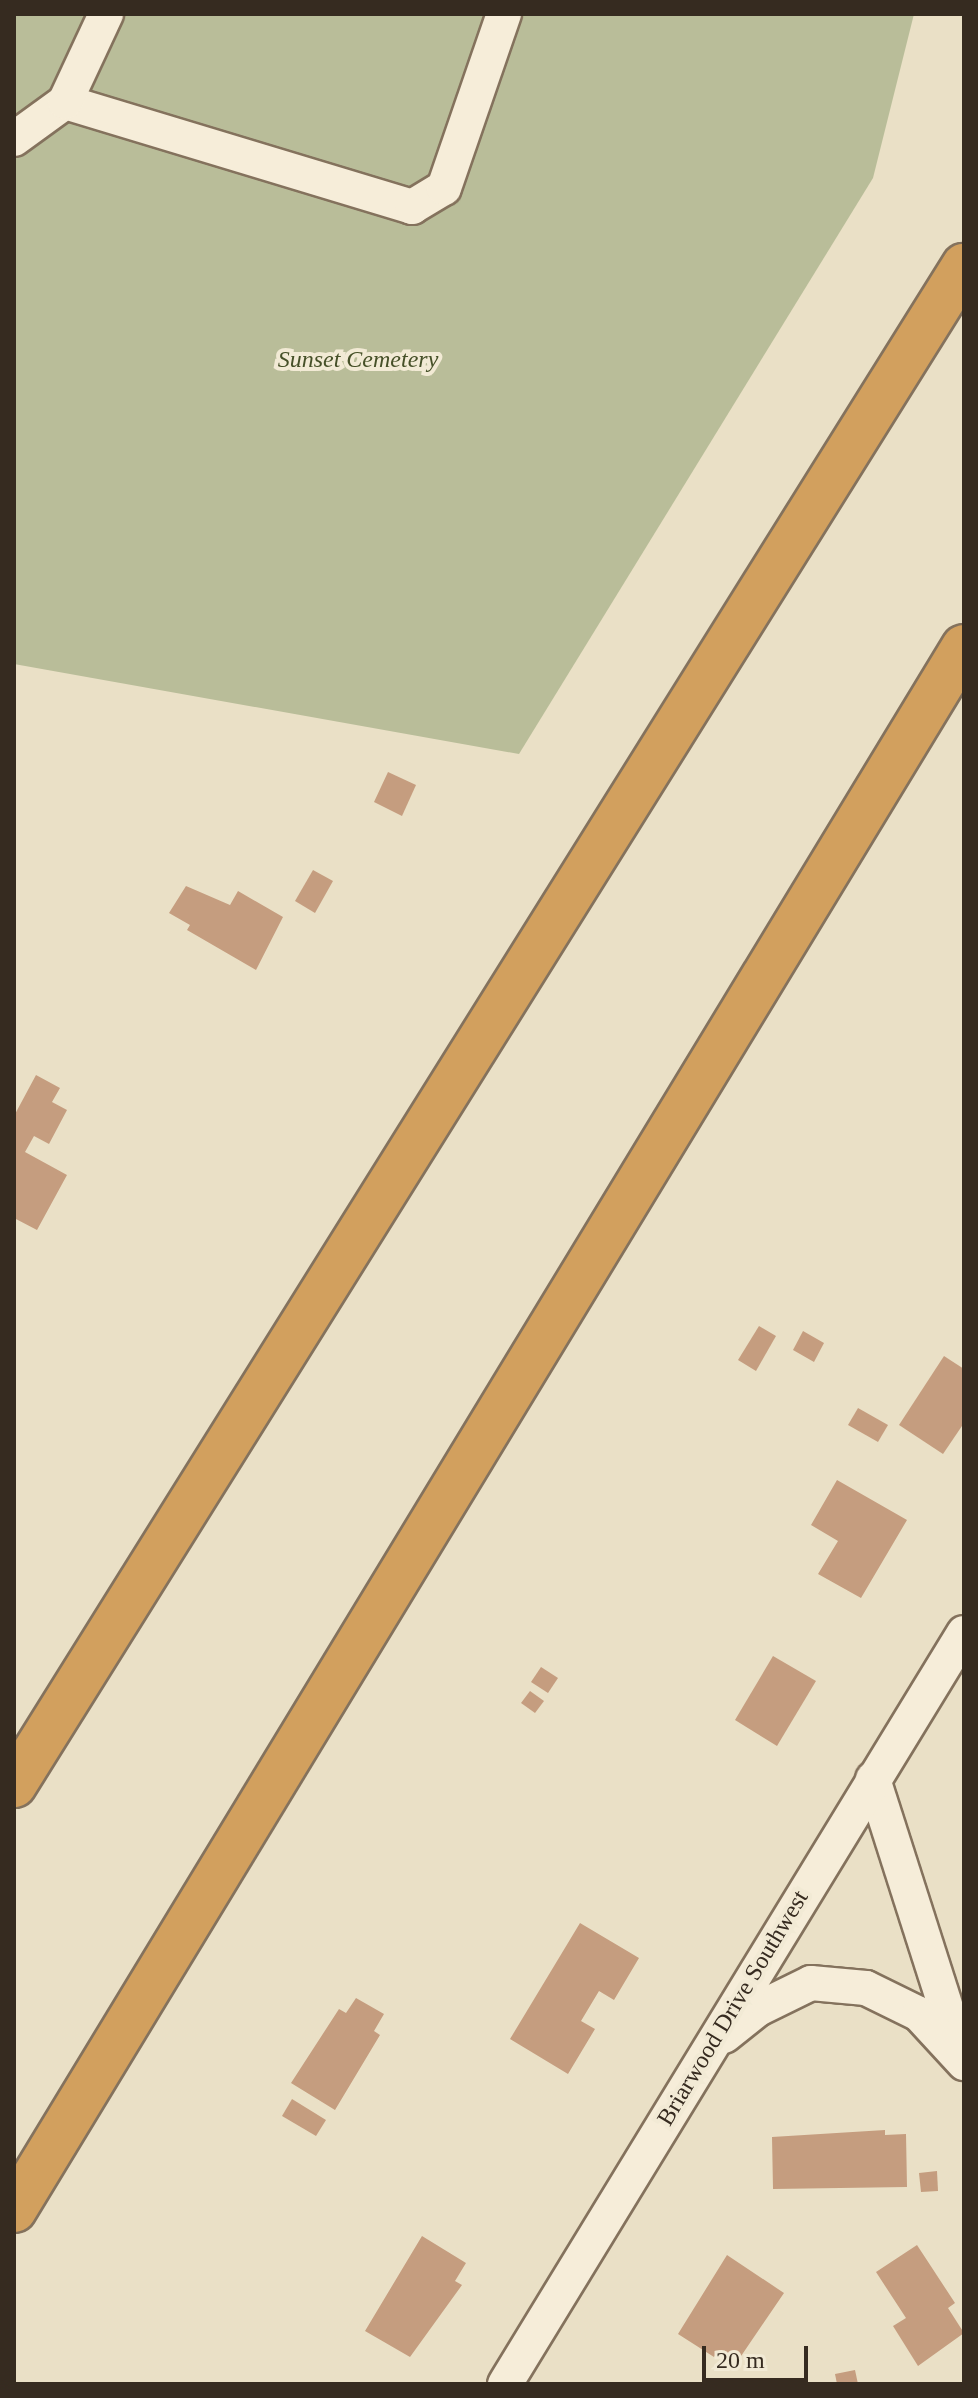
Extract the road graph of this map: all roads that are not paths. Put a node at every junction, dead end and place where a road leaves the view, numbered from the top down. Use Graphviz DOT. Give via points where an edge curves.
graph roads {
  1 [pos="106,14"];
  2 [pos="504,14"];
  3 [pos="65,102"];
  4 [pos="14,139"];
  5 [pos="964,266"];
  6 [pos="964,647"];
  7 [pos="964,1633"];
  8 [pos="873,1779"];
  9 [pos="14,1785"];
  10 [pos="706,2052"];
  11 [pos="964,2062"];
  12 [pos="14,2210"];
  13 [pos="505,2384"];
  1 -- 3 [label="street"];
  2 -- 3 [label="street" via="444,188 412,207"];
  3 -- 4 [label="street"];
  5 -- 9 [label="highway"];
  6 -- 12 [label="highway"];
  7 -- 8 [label="street, Briarwood Drive Southwest"];
  8 -- 10 [label="street, Briarwood Drive Southwest"];
  8 -- 11 [label="street"];
  10 -- 11 [label="street" via="758,2009 811,1983 866,1988 919,2014"];
  10 -- 13 [label="street, Briarwood Drive Southwest"];
}
